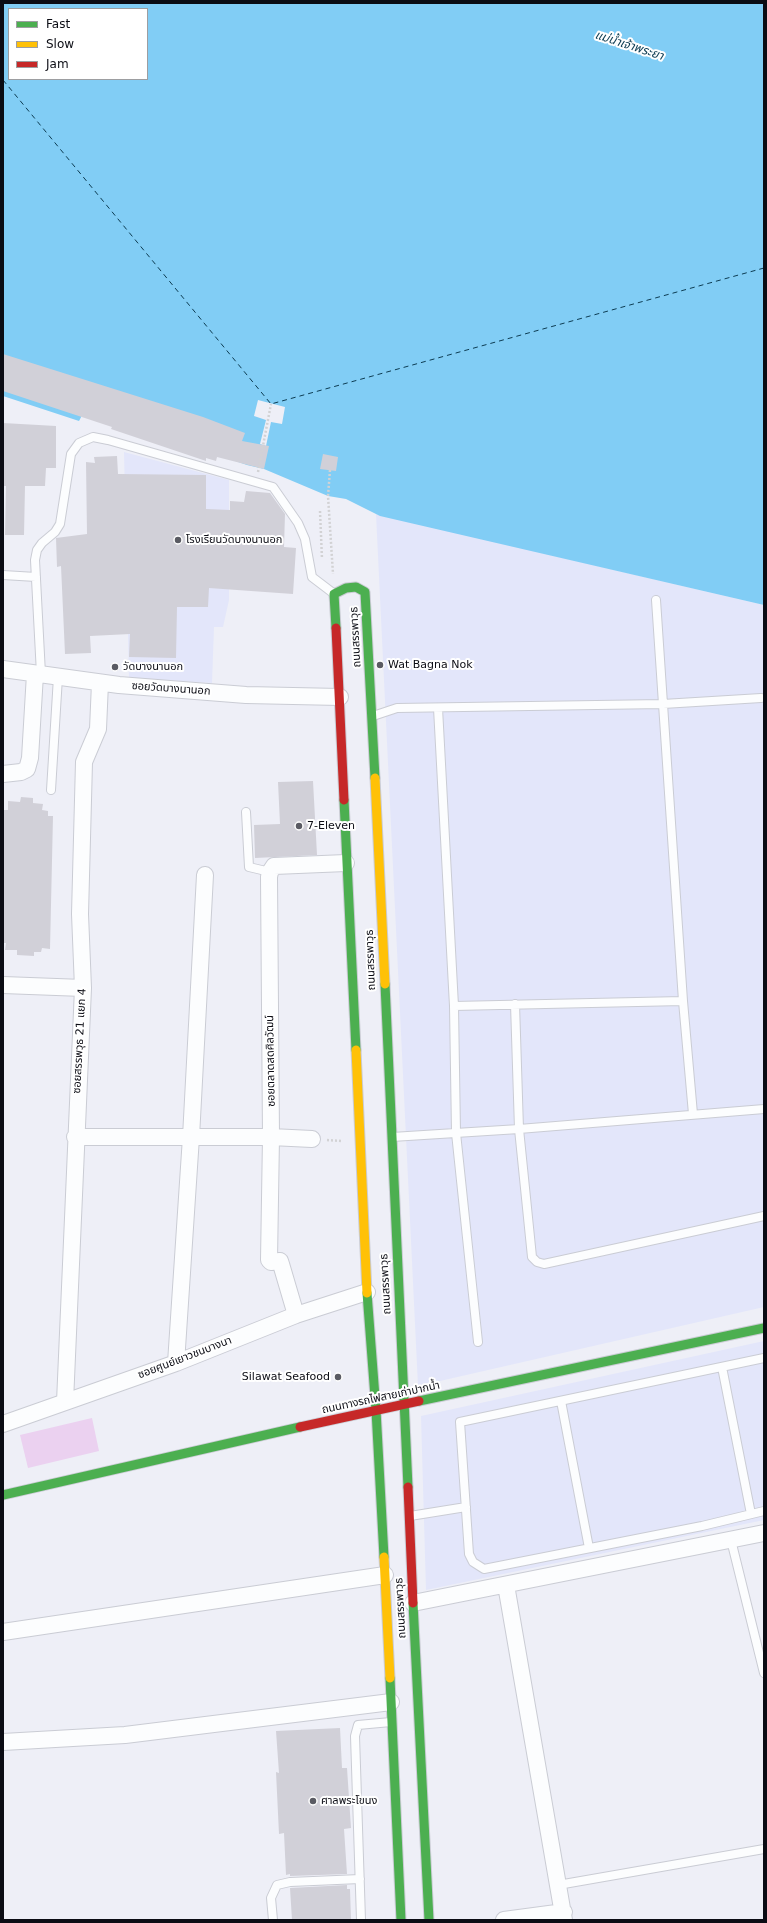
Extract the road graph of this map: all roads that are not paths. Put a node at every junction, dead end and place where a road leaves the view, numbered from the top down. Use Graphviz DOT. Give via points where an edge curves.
graph roads {
  1 [pos="3,575"];
  2 [pos="36,577"];
  3 [pos="334,594"];
  4 [pos="656,600"];
  5 [pos="3,669"];
  6 [pos="38,674"];
  7 [pos="58,677"];
  8 [pos="100,683"];
  9 [pos="340,697"];
  10 [pos="760,698"];
  11 [pos="663,704"];
  12 [pos="438,708"];
  13 [pos="368,716"];
  14 [pos="3,774"];
  15 [pos="51,790"];
  16 [pos="246,812"];
  17 [pos="346,863"];
  18 [pos="270,872"];
  19 [pos="204,875"];
  20 [pos="3,985"];
  21 [pos="83,988"];
  22 [pos="683,1001"];
  23 [pos="515,1004"];
  24 [pos="454,1006"];
  25 [pos="764,1108"];
  26 [pos="693,1114"];
  27 [pos="519,1129"];
  28 [pos="456,1133"];
  29 [pos="191,1136"];
  30 [pos="75,1137"];
  31 [pos="272,1137"];
  32 [pos="391,1137"];
  33 [pos="312,1139"];
  34 [pos="764,1216"];
  35 [pos="367,1292"];
  36 [pos="296,1315"];
  37 [pos="764,1328"];
  38 [pos="478,1342"];
  39 [pos="764,1358"];
  40 [pos="176,1363"];
  41 [pos="722,1367"];
  42 [pos="561,1401"];
  43 [pos="65,1402"];
  44 [pos="404,1404"];
  45 [pos="376,1410"];
  46 [pos="3,1424"];
  47 [pos="3,1495"];
  48 [pos="466,1507"];
  49 [pos="764,1511"];
  50 [pos="751,1514"];
  51 [pos="409,1516"];
  52 [pos="764,1533"];
  53 [pos="731,1540"];
  54 [pos="589,1548"];
  55 [pos="385,1575"];
  56 [pos="506,1585"];
  57 [pos="411,1609"];
  58 [pos="3,1632"];
  59 [pos="764,1673"];
  60 [pos="391,1702"];
  61 [pos="392,1721"];
  62 [pos="3,1742"];
  63 [pos="764,1849"];
  64 [pos="360,1880"];
  65 [pos="558,1885"];
  66 [pos="564,1916"];
  67 [pos="273,1920"];
  68 [pos="361,1920"];
  69 [pos="401,1920"];
  70 [pos="429,1920"];
  71 [pos="504,1920"];
  1 -- 2 [label="lane"];
  2 -- 3 [label="lane" via="37,550 55,532 62,517 71,454 78,443 93,438 108,440 273,487 298,523 305,539 312,577"];
  2 -- 6 [label="lane"];
  3 -- 9 [label="main road, ถนนสรรพาวุธ"];
  3 -- 13 [label="main road, ถนนสรรพาวุธ" via="346,588 356,587 365,592"];
  4 -- 11 [label="lane"];
  5 -- 6 [label="street, ซอยวัดบางนานอก"];
  6 -- 7 [label="street, ซอยวัดบางนานอก"];
  6 -- 14 [label="street" via="27,769"];
  7 -- 8 [label="street, ซอยวัดบางนานอก"];
  7 -- 15 [label="lane"];
  8 -- 9 [label="street, ซอยวัดบางนานอก" via="246,695"];
  8 -- 21 [label="street, ซอยสรรพวุธ 21 แยก 4" via="98,729 84,762 80,914"];
  9 -- 17 [label="main road, ถนนสรรพาวุธ" via="345,716"];
  10 -- 11 [label="lane"];
  11 -- 12 [label="lane"];
  11 -- 22 [label="lane"];
  12 -- 13 [label="lane" via="397,708"];
  12 -- 24 [label="lane"];
  13 -- 32 [label="main road, ถนนสรรพาวุธ"];
  16 -- 18 [label="lane" via="249,867"];
  17 -- 18 [label="street" via="274,866"];
  17 -- 35 [label="main road, ถนนสรรพาวุธ"];
  18 -- 31 [label="street, ซอยตลาดสดศิลวัฒน์"];
  19 -- 29 [label="street"];
  20 -- 21 [label="street"];
  21 -- 30 [label="street, ซอยสรรพวุธ 21 แยก 4"];
  22 -- 23 [label="lane"];
  22 -- 26 [label="lane"];
  23 -- 24 [label="lane"];
  23 -- 27 [label="lane"];
  24 -- 28 [label="lane"];
  25 -- 26 [label="lane"];
  26 -- 27 [label="lane"];
  27 -- 28 [label="lane"];
  27 -- 34 [label="lane" via="532,1257 537,1262 544,1264"];
  28 -- 32 [label="lane"];
  28 -- 38 [label="lane"];
  29 -- 30 [label="street"];
  29 -- 31 [label="street"];
  29 -- 40 [label="street"];
  30 -- 43 [label="street, ซอยสรรพวุธ 21 แยก 4"];
  31 -- 33 [label="street"];
  31 -- 36 [label="street, ซอยตลาดสดศิลวัฒน์" via="269,1260 280,1261"];
  32 -- 44 [label="main road, ถนนสรรพาวุธ"];
  35 -- 36 [label="street, ซอยศูนย์เยาวชนบางนา"];
  35 -- 45 [label="main road, ถนนสรรพาวุธ"];
  36 -- 40 [label="street, ซอยศูนย์เยาวชนบางนา"];
  37 -- 44 [label="main road, ถนนทางรถไฟสายเก่าปากน้ำ"];
  39 -- 41 [label="lane"];
  40 -- 43 [label="street, ซอยศูนย์เยาวชนบางนา"];
  41 -- 42 [label="lane"];
  41 -- 50 [label="lane"];
  42 -- 48 [label="lane" via="460,1422"];
  42 -- 54 [label="lane"];
  43 -- 46 [label="street, ซอยศูนย์เยาวชนบางนา"];
  44 -- 45 [label="main road, ถนนทางรถไฟสายเก่าปากน้ำ"];
  44 -- 51 [label="main road, ถนนสรรพาวุธ"];
  45 -- 47 [label="main road, ถนนทางรถไฟสายเก่าปากน้ำ"];
  45 -- 55 [label="main road, ถนนสรรพาวุธ"];
  48 -- 51 [label="lane"];
  48 -- 54 [label="lane" via="469,1554 473,1562 484,1569"];
  49 -- 50 [label="lane"];
  50 -- 54 [label="lane"];
  51 -- 57 [label="main road, ถนนสรรพาวุธ"];
  52 -- 53 [label="street"];
  53 -- 56 [label="street"];
  53 -- 59 [label="lane"];
  55 -- 58 [label="street"];
  55 -- 60 [label="main road, ถนนสรรพาวุธ" via="390,1614"];
  56 -- 57 [label="street"];
  56 -- 65 [label="street"];
  57 -- 70 [label="main road, ถนนสรรพาวุธ"];
  60 -- 61 [label="main road, ถนนสรรพาวุธ"];
  60 -- 62 [label="street" via="125,1735"];
  61 -- 64 [label="lane" via="358,1725 355,1736"];
  61 -- 69 [label="main road, ถนนสรรพาวุธ"];
  63 -- 65 [label="lane"];
  64 -- 67 [label="lane" via="290,1882 277,1885 271,1898"];
  64 -- 68 [label="lane"];
  65 -- 66 [label="street"];
  66 -- 71 [label="street"];
}
